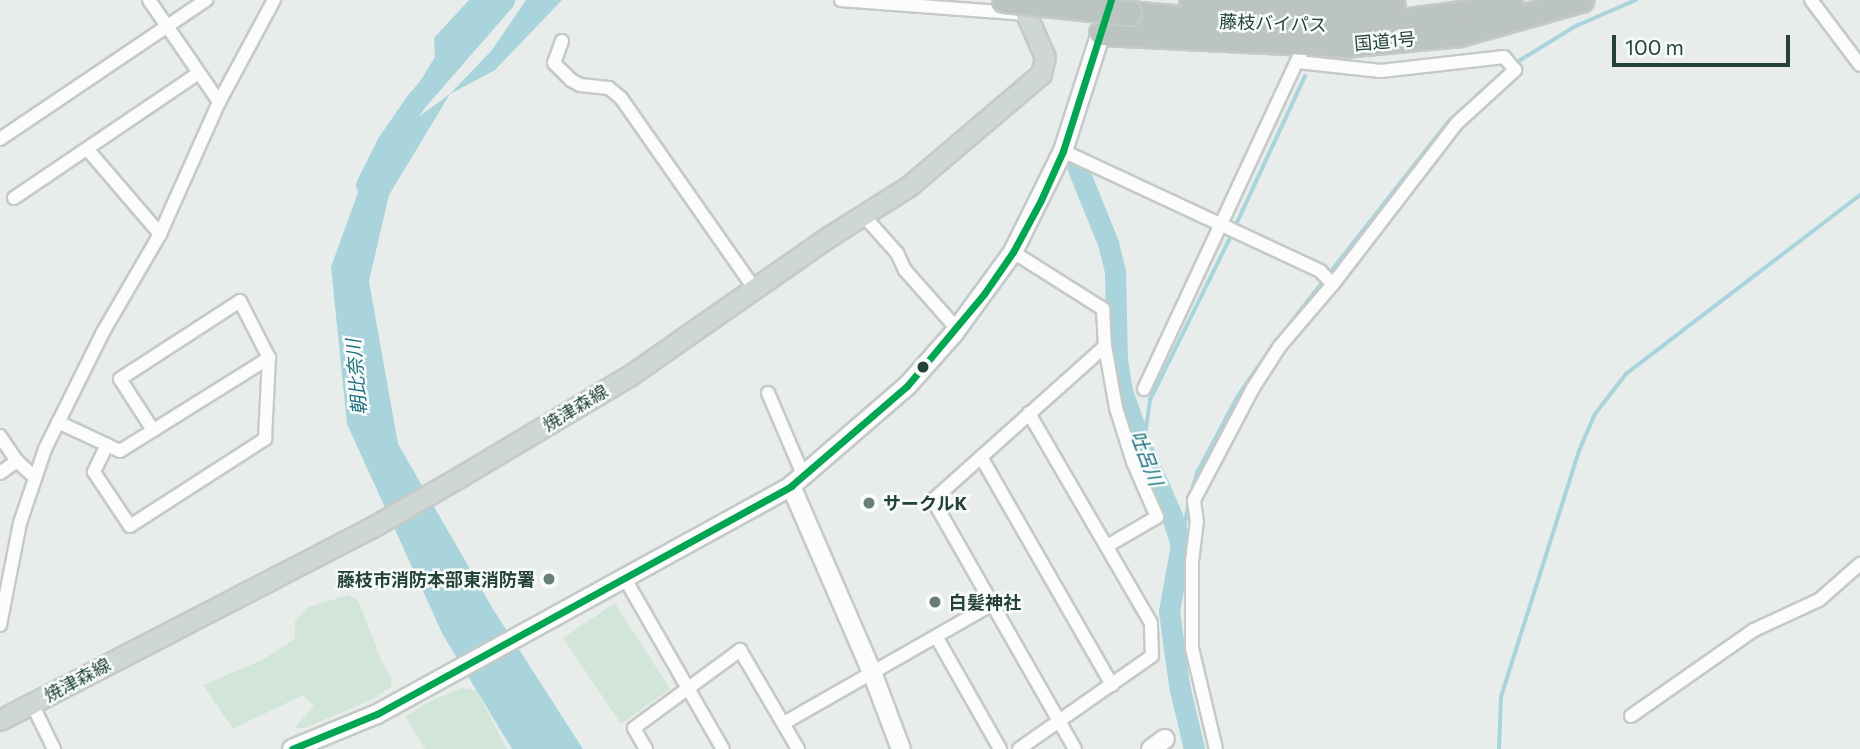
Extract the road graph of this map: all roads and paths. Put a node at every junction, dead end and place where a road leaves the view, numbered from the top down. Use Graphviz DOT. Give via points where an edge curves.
graph roads {
  1 [pos="149,0"];
  2 [pos="206,0"];
  3 [pos="274,0"];
  4 [pos="841,0"];
  5 [pos="1004,0"];
  6 [pos="1191,0"];
  7 [pos="1457,0"];
  8 [pos="1542,0"];
  9 [pos="1581,0"];
  10 [pos="1811,0"];
  11 [pos="1120,6"];
  12 [pos="1026,7"];
  13 [pos="167,26"];
  14 [pos="1101,33"];
  15 [pos="562,41"];
  16 [pos="1860,65"];
  17 [pos="197,74"];
  18 [pos="219,102"];
  19 [pos="0,139"];
  20 [pos="88,150"];
  21 [pos="1059,160"];
  22 [pos="14,198"];
  23 [pos="863,215"];
  24 [pos="1221,227"];
  25 [pos="160,234"];
  26 [pos="1013,252"];
  27 [pos="1333,284"];
  28 [pos="754,288"];
  29 [pos="957,329"];
  30 [pos="1105,346"];
  31 [pos="269,358"];
  32 [pos="1144,389"];
  33 [pos="768,393"];
  34 [pos="1029,413"];
  35 [pos="58,422"];
  36 [pos="153,430"];
  37 [pos="0,436"];
  38 [pos="107,445"];
  39 [pos="981,457"];
  40 [pos="17,461"];
  41 [pos="0,473"];
  42 [pos="34,477"];
  43 [pos="797,482"];
  44 [pos="1107,546"];
  45 [pos="1860,565"];
  46 [pos="624,578"];
  47 [pos="991,606"];
  48 [pos="0,625"];
  49 [pos="937,638"];
  50 [pos="873,675"];
  51 [pos="1112,685"];
  52 [pos="686,687"];
  53 [pos="32,704"];
  54 [pos="1631,716"];
  55 [pos="0,720"];
  56 [pos="1059,722"];
  57 [pos="784,723"];
  58 [pos="54,749"];
  59 [pos="292,749"];
  60 [pos="646,749"];
  61 [pos="723,749"];
  62 [pos="798,749"];
  63 [pos="901,749"];
  64 [pos="1000,749"];
  65 [pos="1019,749"];
  66 [pos="1075,749"];
  67 [pos="1216,749"];
  1 -- 13 [label="street"];
  2 -- 13 [label="street"];
  3 -- 18 [label="street"];
  4 -- 12 [label="street"];
  5 -- 11 [label="highway, 藤枝バイパス, bridge"];
  6 -- 7 [label="highway, 藤枝バイパス" via="1315,9"];
  8 -- 11 [label="highway, 藤枝バイパス" via="1443,17 1336,25 1216,22"];
  9 -- 14 [label="highway, 国道1号" via="1460,34 1344,45"];
  10 -- 16 [label="street"];
  11 -- 14 [label="main road"];
  12 -- 23 [label="main road, 焼津森線" via="1045,57 1041,74 931,169"];
  13 -- 17 [label="street"];
  13 -- 19 [label="street"];
  14 -- 21 [label="main road"];
  15 -- 28 [label="street" via="554,63 580,85 609,88 621,98"];
  17 -- 18 [label="street"];
  17 -- 20 [label="street"];
  18 -- 25 [label="street"];
  20 -- 22 [label="street"];
  20 -- 25 [label="street"];
  21 -- 24 [label="street"];
  21 -- 26 [label="main road"];
  23 -- 28 [label="main road, 焼津森線"];
  23 -- 29 [label="street"];
  24 -- 27 [label="street" via="1320,271"];
  24 -- 27 [label="street" via="1299,56 1381,71 1504,57 1515,70 1457,123"];
  24 -- 32 [label="street"];
  25 -- 35 [label="street"];
  26 -- 29 [label="main road"];
  26 -- 30 [label="street" via="1103,309"];
  27 -- 67 [label="street" via="1280,346 1194,500 1192,648"];
  28 -- 53 [label="main road, 焼津森線" via="629,376 461,476 369,529"];
  29 -- 43 [label="main road" via="907,386"];
  30 -- 34 [label="street"];
  30 -- 44 [label="street" via="1116,408 1157,517"];
  31 -- 36 [label="street"];
  31 -- 36 [label="street" via="240,302 120,379"];
  31 -- 38 [label="street" via="265,439 130,526 94,472"];
  33 -- 43 [label="street"];
  34 -- 39 [label="street"];
  34 -- 44 [label="street"];
  35 -- 38 [label="street"];
  35 -- 42 [label="street"];
  36 -- 38 [label="street" via="120,451"];
  37 -- 40 [label="street"];
  39 -- 47 [label="street" via="933,500"];
  39 -- 51 [label="street"];
  40 -- 41 [label="street"];
  40 -- 42 [label="street"];
  42 -- 48 [label="street" via="13,551"];
  43 -- 46 [label="main road"];
  43 -- 50 [label="main road"];
  44 -- 51 [label="street" via="1151,623 1153,656"];
  45 -- 54 [label="street" via="1819,600 1754,630"];
  46 -- 52 [label="street"];
  46 -- 59 [label="main road" via="377,714"];
  47 -- 49 [label="street"];
  47 -- 56 [label="street"];
  49 -- 50 [label="street"];
  49 -- 64 [label="street"];
  50 -- 57 [label="street"];
  50 -- 63 [label="main road"];
  51 -- 56 [label="street"];
  52 -- 57 [label="street" via="740,650"];
  52 -- 60 [label="street" via="634,728"];
  52 -- 61 [label="street"];
  53 -- 55 [label="main road, 焼津森線"];
  53 -- 58 [label="street"];
  56 -- 65 [label="street"];
  56 -- 66 [label="street"];
  57 -- 62 [label="street"];
}
